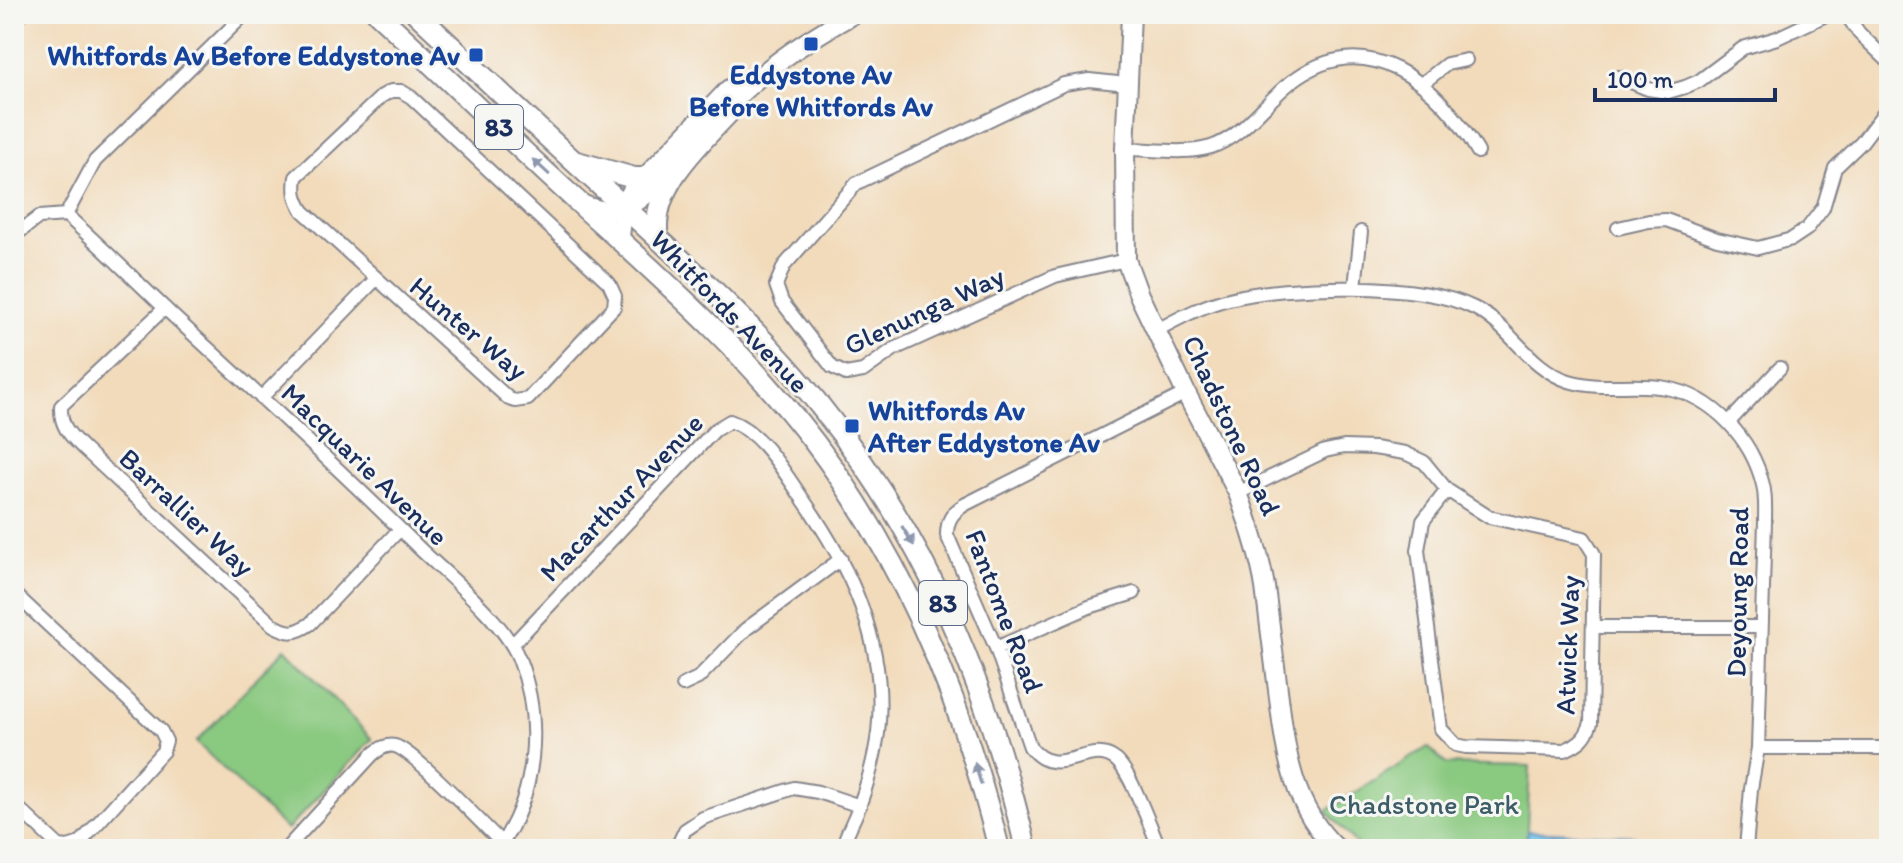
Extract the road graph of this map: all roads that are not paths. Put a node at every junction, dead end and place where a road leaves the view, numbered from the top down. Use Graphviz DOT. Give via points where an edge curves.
graph roads {
  1 [pos="21,14"];
  2 [pos="245,14"];
  3 [pos="378,14"];
  4 [pos="417,14"];
  5 [pos="831,14"];
  6 [pos="853,14"];
  7 [pos="1131,14"];
  8 [pos="1828,14"];
  9 [pos="1846,14"];
  10 [pos="14,21"];
  11 [pos="1466,60"];
  12 [pos="1889,62"];
  13 [pos="1619,77"];
  14 [pos="1423,83"];
  15 [pos="1127,84"];
  16 [pos="733,101"];
  17 [pos="1889,106"];
  18 [pos="1125,149"];
  19 [pos="1478,152"];
  20 [pos="574,161"];
  21 [pos="643,178"];
  22 [pos="577,201"];
  23 [pos="624,208"];
  24 [pos="66,215"];
  25 [pos="1618,228"];
  26 [pos="1361,232"];
  27 [pos="14,236"];
  28 [pos="620,238"];
  29 [pos="658,238"];
  30 [pos="1126,260"];
  31 [pos="376,279"];
  32 [pos="1355,287"];
  33 [pos="165,308"];
  34 [pos="1157,330"];
  35 [pos="1780,368"];
  36 [pos="1186,393"];
  37 [pos="261,398"];
  38 [pos="1730,421"];
  39 [pos="1447,490"];
  40 [pos="1238,493"];
  41 [pos="400,529"];
  42 [pos="841,559"];
  43 [pos="14,593"];
  44 [pos="1134,593"];
  45 [pos="1593,627"];
  46 [pos="1760,627"];
  47 [pos="512,645"];
  48 [pos="996,648"];
  49 [pos="683,685"];
  50 [pos="1758,748"];
  51 [pos="1889,748"];
  52 [pos="14,804"];
  53 [pos="860,806"];
  54 [pos="500,846"];
  55 [pos="286,849"];
  56 [pos="676,849"];
  57 [pos="842,849"];
  58 [pos="999,849"];
  59 [pos="1026,849"];
  60 [pos="1160,849"];
  61 [pos="1337,849"];
  62 [pos="1746,849"];
  1 -- 10 [label="street"];
  2 -- 24 [label="street" via="95,161"];
  22 -- 3 [label="main road, Whitfords Avenue / 83, one-way"];
  4 -- 20 [label="main road, Whitfords Avenue / 83"];
  5 -- 21 [label="street" via="745,75"];
  6 -- 16 [label="street" via="796,48"];
  7 -- 15 [label="street, Chadstone Road"];
  8 -- 13 [label="street" via="1743,48 1685,87 1668,92 1648,89"];
  9 -- 12 [label="street"];
  11 -- 14 [label="street" via="1447,64"];
  14 -- 18 [label="street" via="1386,64 1346,59 1304,72 1239,131 1210,147"];
  14 -- 19 [label="street" via="1464,128"];
  15 -- 18 [label="street, Chadstone Road"];
  15 -- 30 [label="street, Glenunga Way" via="1064,84 857,183 784,266 776,285 782,302 832,367 846,374 863,371 894,349 1055,276"];
  16 -- 23 [label="street" via="641,199"];
  16 -- 29 [label="main road" via="732,109 666,190 655,220"];
  17 -- 25 [label="street" via="1835,168 1823,208 1792,239 1758,248 1666,220"];
  18 -- 30 [label="street, Chadstone Road"];
  20 -- 21 [label="main road"];
  20 -- 23 [label="main road, Whitfords Avenue / 83"];
  21 -- 23 [label="street"];
  22 -- 23 [label="street" via="610,212"];
  22 -- 28 [label="main road, Whitfords Avenue / 83"];
  23 -- 28 [label="street"];
  23 -- 29 [label="main road, Whitfords Avenue / 83"];
  24 -- 27 [label="street" via="39,217"];
  24 -- 33 [label="street, Macquarie Avenue"];
  26 -- 32 [label="street"];
  58 -- 28 [label="main road, Whitfords Avenue / 83, one-way" via="956,703 876,536 784,405 726,339"];
  29 -- 59 [label="main road, Whitfords Avenue / 83, one-way" via="822,407 915,548 985,701"];
  30 -- 34 [label="street, Chadstone Road"];
  31 -- 31 [label="street, Hunter Way" via="515,401 528,399 614,307 615,296 602,275 401,91 382,96 296,177 294,191 303,211"];
  31 -- 37 [label="street"];
  32 -- 34 [label="street, Deyoung Road" via="1229,299"];
  32 -- 38 [label="street, Deyoung Road" via="1452,299 1476,309 1544,370 1569,381 1667,388 1699,399"];
  33 -- 37 [label="street, Macquarie Avenue"];
  33 -- 41 [label="street, Barrallier Way" via="61,406 63,428 84,449 273,625 289,633 310,624"];
  34 -- 36 [label="street, Chadstone Road"];
  35 -- 38 [label="street"];
  36 -- 40 [label="street, Chadstone Road"];
  36 -- 48 [label="street, Fantome Road" via="954,511 947,535"];
  37 -- 41 [label="street, Macquarie Avenue"];
  38 -- 46 [label="street, Deyoung Road" via="1763,486"];
  39 -- 40 [label="street, Atwick Way" via="1424,462 1405,453 1344,447"];
  39 -- 45 [label="street, Atwick Way" via="1489,517 1584,538 1594,554"];
  39 -- 45 [label="street, Atwick Way" via="1423,521 1418,550 1438,716 1447,739 1480,747 1565,750 1579,744 1591,723"];
  40 -- 61 [label="street, Chadstone Road" via="1265,583 1290,771 1308,815"];
  41 -- 47 [label="street, Macquarie Avenue"];
  42 -- 47 [label="street, Macarthur Avenue" via="784,471 744,426 730,421 715,430"];
  42 -- 49 [label="street" via="746,629 698,678"];
  42 -- 53 [label="street, Macarthur Avenue" via="865,609 879,676 878,734"];
  43 -- 52 [label="street" via="166,741 163,751 80,843 59,846"];
  44 -- 48 [label="street"];
  45 -- 46 [label="street"];
  46 -- 50 [label="street, Deyoung Road"];
  47 -- 54 [label="street, Macquarie Avenue" via="531,700 534,732 531,771 518,814"];
  48 -- 60 [label="street, Fantome Road" via="1030,747 1053,762 1096,754 1116,760"];
  50 -- 51 [label="street"];
  50 -- 62 [label="street, Deyoung Road"];
  53 -- 56 [label="street" via="794,788 703,818 685,830"];
  53 -- 57 [label="street, Macarthur Avenue"];
  54 -- 55 [label="street" via="427,770 392,745 372,755"];
}
